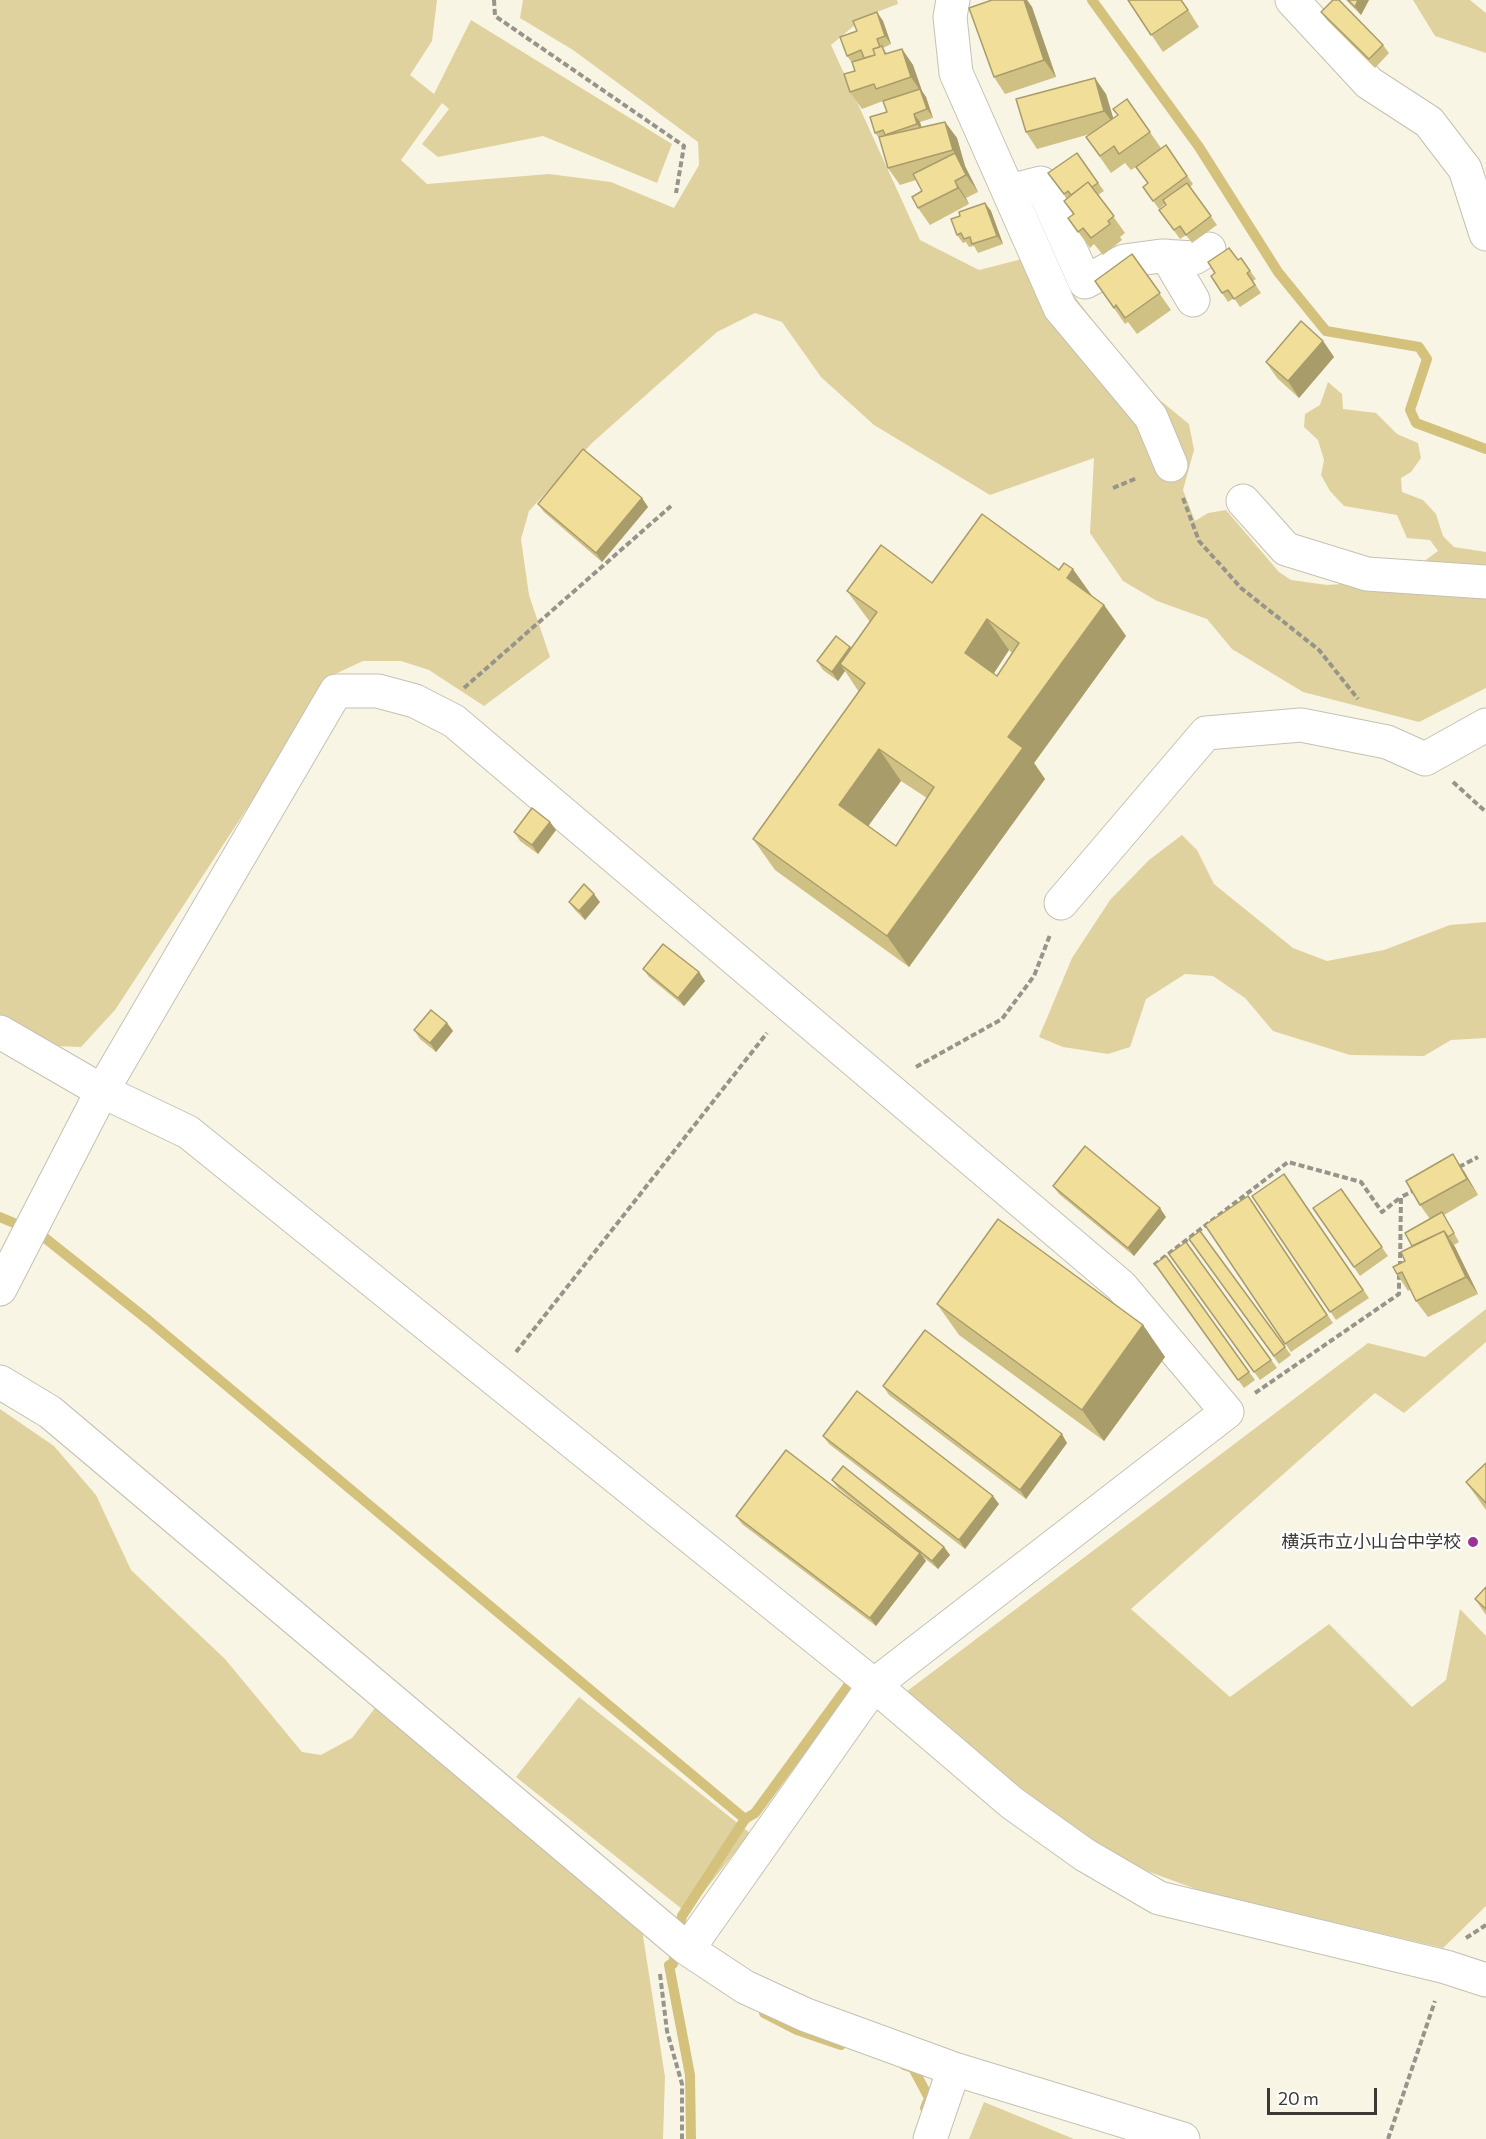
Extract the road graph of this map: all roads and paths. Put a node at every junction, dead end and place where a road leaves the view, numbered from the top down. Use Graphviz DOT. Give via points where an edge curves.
graph roads {
  1 [pos="494,0"];
  2 [pos="953,0"];
  3 [pos="1292,0"];
  4 [pos="1010,191"];
  5 [pos="676,193"];
  6 [pos="1486,234"];
  7 [pos="1209,249"];
  8 [pos="1167,256"];
  9 [pos="1192,300"];
  10 [pos="1171,465"];
  11 [pos="1243,501"];
  12 [pos="671,506"];
  13 [pos="1486,582"];
  14 [pos="436,712"];
  15 [pos="1486,725"];
  16 [pos="1387,742"];
  17 [pos="1061,903"];
  18 [pos="789,1006"];
  19 [pos="0,1032"];
  20 [pos="885,1085"];
  21 [pos="102,1091"];
  22 [pos="1478,1157"];
  23 [pos="1449,1172"];
  24 [pos="1421,1187"];
  25 [pos="1401,1197"];
  26 [pos="1154,1265"];
  27 [pos="0,1289"];
  28 [pos="495,1378"];
  29 [pos="0,1382"];
  30 [pos="1227,1412"];
  31 [pos="874,1685"];
  32 [pos="1486,1925"];
  33 [pos="674,1937"];
  34 [pos="1446,1967"];
  35 [pos="1486,1980"];
  36 [pos="954,2069"];
  37 [pos="682,2139"];
  38 [pos="930,2139"];
  39 [pos="1183,2139"];
  40 [pos="1388,2139"];
  1 -- 5 [label="path" via="495,16 684,146"];
  2 -- 4 [label="street" via="950,17 956,73"];
  3 -- 6 [label="street" via="1369,83 1429,122 1465,169"];
  4 -- 8 [label="street" via="1041,183 1085,282 1124,261"];
  4 -- 10 [label="street" via="1060,308 1151,417"];
  7 -- 8 [label="street" via="1194,258"];
  8 -- 9 [label="street"];
  10 -- 16 [label="path" via="1199,541 1241,588 1319,650"];
  11 -- 13 [label="street" via="1286,549 1367,574"];
  12 -- 14 [label="path"];
  14 -- 18 [label="street" via="454,721"];
  14 -- 21 [label="street" via="415,701 378,691 336,691"];
  15 -- 16 [label="street" via="1425,759"];
  16 -- 17 [label="street" via="1301,724 1206,733"];
  17 -- 20 [label="path" via="1034,976 1002,1019"];
  18 -- 20 [label="street"];
  18 -- 28 [label="path"];
  19 -- 21 [label="street"];
  20 -- 30 [label="street" via="1121,1286"];
  21 -- 27 [label="street"];
  21 -- 28 [label="street" via="188,1132"];
  22 -- 23 [label="path"];
  24 -- 25 [label="path"];
  25 -- 26 [label="path" via="1382,1212 1361,1182 1288,1162"];
  25 -- 30 [label="path" via="1399,1293"];
  28 -- 31 [label="street"];
  29 -- 33 [label="street" via="50,1412"];
  30 -- 31 [label="street"];
  31 -- 33 [label="street"];
  31 -- 34 [label="street" via="1012,1803 1085,1855 1159,1898"];
  32 -- 34 [label="path" via="1469,1934"];
  33 -- 36 [label="street" via="745,1987 806,2015"];
  33 -- 37 [label="path" via="660,1972 667,2031 682,2084"];
  34 -- 35 [label="street"];
  34 -- 40 [label="path"];
  36 -- 38 [label="street"];
  36 -- 39 [label="street"];
}
